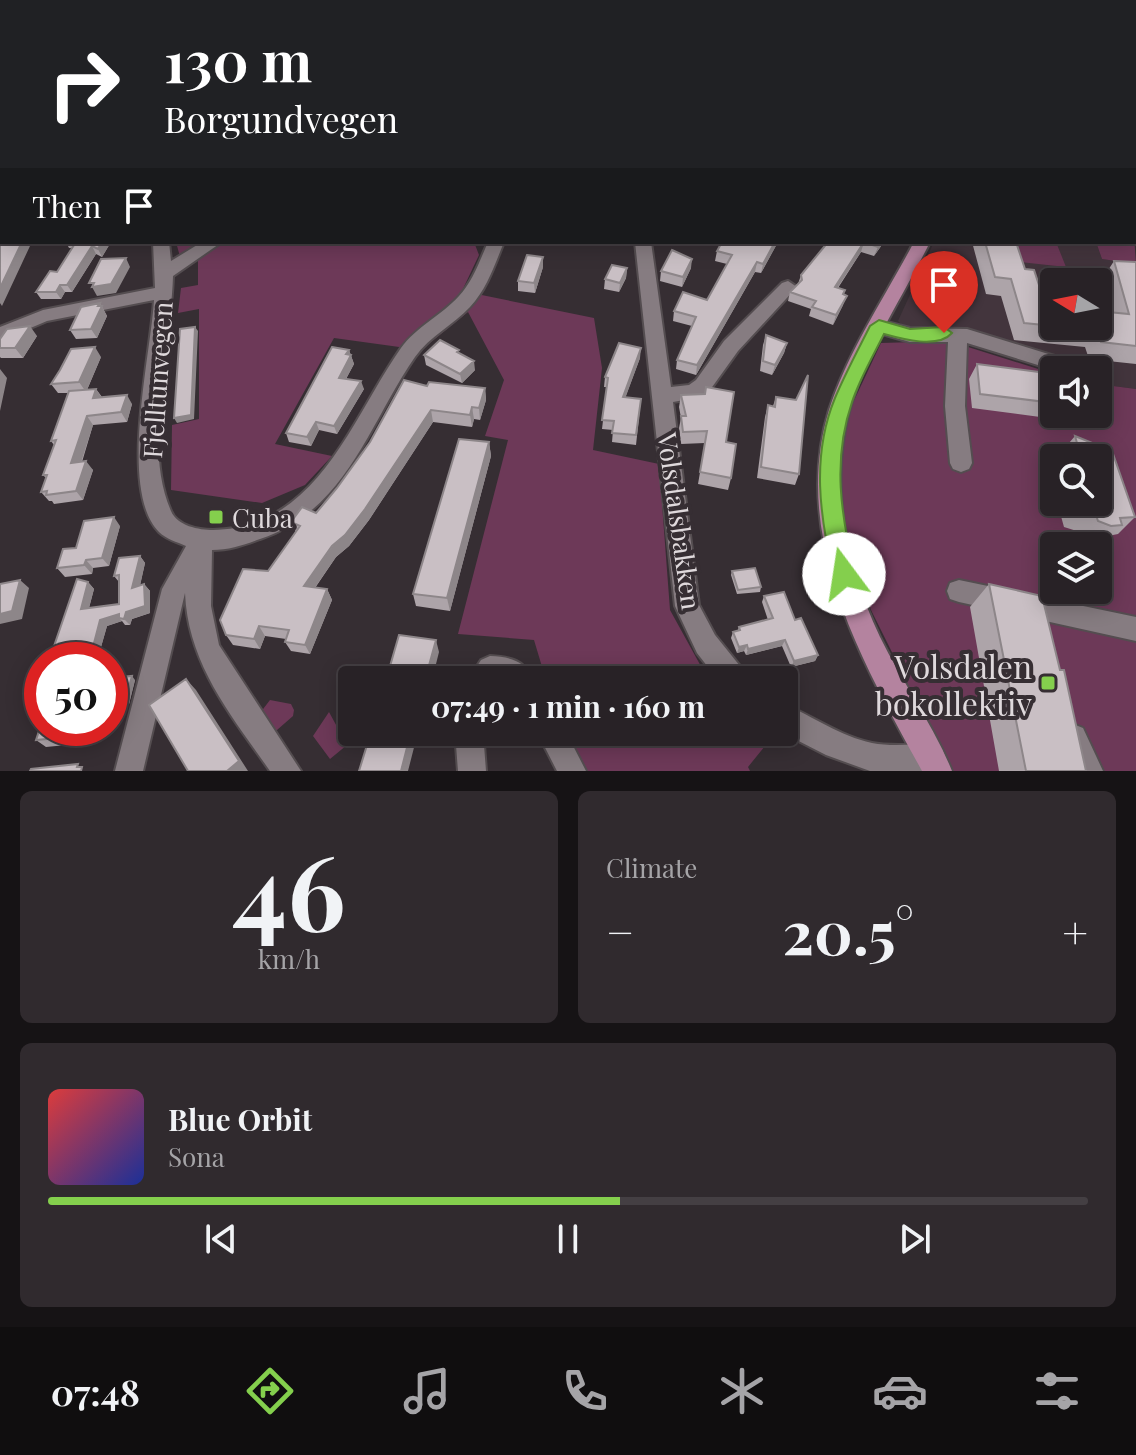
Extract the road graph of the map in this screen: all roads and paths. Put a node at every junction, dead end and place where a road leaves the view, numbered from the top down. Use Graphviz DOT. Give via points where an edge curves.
graph roads {
  1 [pos="161,244"];
  2 [pos="212,244"];
  3 [pos="495,244"];
  4 [pos="643,244"];
  5 [pos="921,244"];
  6 [pos="165,282"];
  7 [pos="788,287"];
  8 [pos="879,326"];
  9 [pos="0,334"];
  10 [pos="958,335"];
  11 [pos="1040,359"];
  12 [pos="663,396"];
  13 [pos="961,463"];
  14 [pos="202,540"];
  15 [pos="959,591"];
  16 [pos="1051,610"];
  17 [pos="1136,629"];
  18 [pos="1049,641"];
  19 [pos="724,666"];
  20 [pos="1068,718"];
  21 [pos="798,727"];
  22 [pos="470,746"];
  23 [pos="559,746"];
  24 [pos="136,764"];
  25 [pos="935,765"];
  26 [pos="287,771"];
  27 [pos="472,771"];
  28 [pos="572,771"];
  29 [pos="1089,771"];
  1 -- 6 [label="street, Fjelltunvegen"];
  2 -- 6 [label="street"];
  3 -- 14 [label="street" via="471,294 408,354 354,449 299,511 253,534"];
  4 -- 12 [label="street, Volsdalsbakken"];
  5 -- 8 [label="main road"];
  6 -- 9 [label="street" via="43,316"];
  6 -- 14 [label="street, Fjelltunvegen" via="149,420 150,469 161,517 178,534"];
  7 -- 12 [label="street, Volsdalsbakken" via="731,346 703,385 694,392"];
  8 -- 10 [label="street" via="910,335"];
  8 -- 25 [label="main road" via="852,379 834,433 829,482 833,526 862,625"];
  10 -- 11 [label="street"];
  10 -- 13 [label="street" via="954,390"];
  12 -- 19 [label="street, Volsdalsbakken" via="687,606"];
  14 -- 24 [label="street" via="174,589"];
  14 -- 26 [label="street" via="196,578 206,645"];
  15 -- 16 [label="street"];
  16 -- 17 [label="street"];
  16 -- 18 [label="street"];
  20 -- 29 [label="street" via="1075,749"];
  21 -- 25 [label="street" via="872,758"];
  22 -- 27 [label="street"];
  23 -- 28 [label="street"];
}
